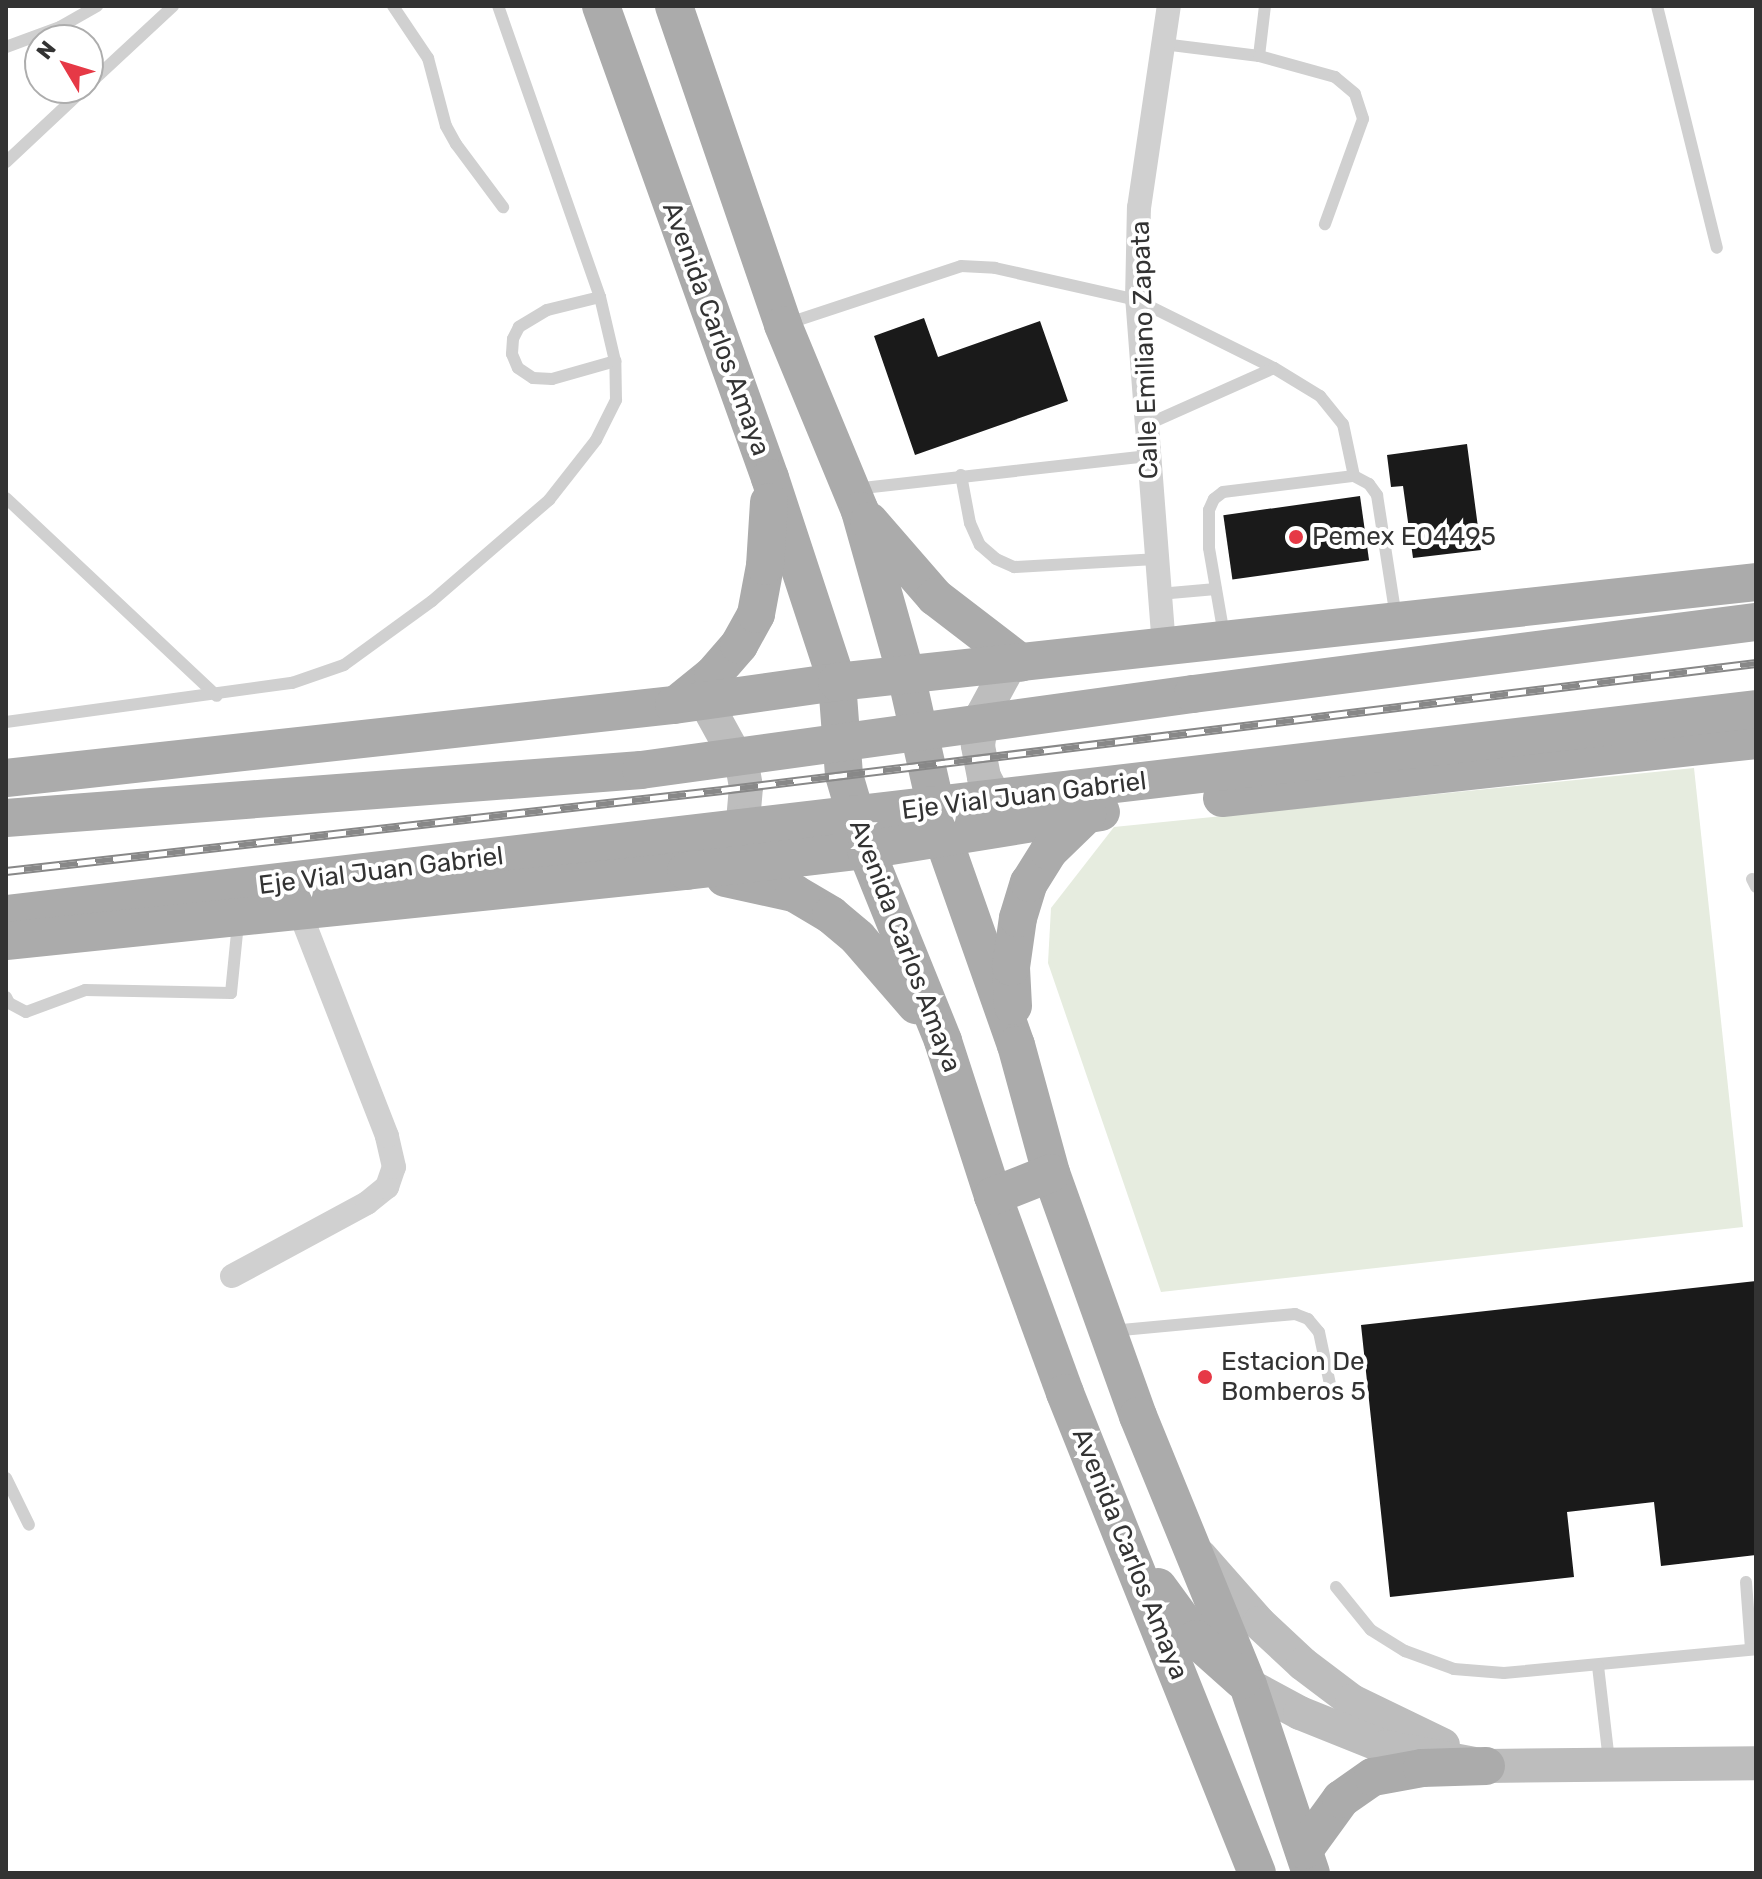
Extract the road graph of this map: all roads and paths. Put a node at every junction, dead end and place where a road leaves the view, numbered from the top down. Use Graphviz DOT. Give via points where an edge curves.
graph roads {
  1 [pos="97,6"];
  2 [pos="173,6"];
  3 [pos="393,6"];
  4 [pos="498,6"];
  5 [pos="601,6"];
  6 [pos="674,6"];
  7 [pos="1169,6"];
  8 [pos="1265,6"];
  9 [pos="1657,6"];
  10 [pos="1163,44"];
  11 [pos="6,47"];
  12 [pos="1259,56"];
  13 [pos="104,70"];
  14 [pos="68,104"];
  15 [pos="6,162"];
  16 [pos="503,207"];
  17 [pos="1325,224"];
  18 [pos="1717,248"];
  19 [pos="600,297"];
  20 [pos="1137,300"];
  21 [pos="783,325"];
  22 [pos="615,361"];
  23 [pos="1274,368"];
  24 [pos="1146,425"];
  25 [pos="1148,456"];
  26 [pos="961,475"];
  27 [pos="1354,476"];
  28 [pos="770,478"];
  29 [pos="6,498"];
  30 [pos="855,500"];
  31 [pos="1155,559"];
  32 [pos="1756,582"];
  33 [pos="1216,589"];
  34 [pos="1159,594"];
  35 [pos="1397,621"];
  36 [pos="1756,622"];
  37 [pos="1225,640"];
  38 [pos="1164,647"];
  39 [pos="1016,663"];
  40 [pos="906,675"];
  41 [pos="837,682"];
  42 [pos="217,696"];
  43 [pos="690,703"];
  44 [pos="1756,709"];
  45 [pos="6,722"];
  46 [pos="1756,740"];
  47 [pos="6,778"];
  48 [pos="1088,813"];
  49 [pos="6,818"];
  50 [pos="1011,826"];
  51 [pos="943,838"];
  52 [pos="866,850"];
  53 [pos="695,870"];
  54 [pos="299,910"];
  55 [pos="6,914"];
  56 [pos="239,916"];
  57 [pos="6,941"];
  58 [pos="6,997"];
  59 [pos="943,1041"];
  60 [pos="1016,1045"];
  61 [pos="1051,1173"];
  62 [pos="993,1196"];
  63 [pos="232,1276"];
  64 [pos="1108,1331"];
  65 [pos="1331,1389"];
  66 [pos="1138,1416"];
  67 [pos="1083,1438"];
  68 [pos="6,1478"];
  69 [pos="1113,1512"];
  70 [pos="29,1525"];
  71 [pos="1193,1549"];
  72 [pos="1746,1582"];
  73 [pos="1336,1587"];
  74 [pos="1753,1649"];
  75 [pos="1598,1666"];
  76 [pos="1248,1685"];
  77 [pos="1756,1763"];
  78 [pos="1609,1765"];
  79 [pos="1486,1766"];
  80 [pos="1308,1862"];
  81 [pos="1257,1873"];
  1 -- 11 [label="lane"];
  2 -- 13 [label="lane"];
  3 -- 16 [label="lane" via="428,58 446,126"];
  4 -- 19 [label="lane"];
  5 -- 28 [label="main road, Avenida Carlos Amaya"];
  6 -- 21 [label="main road"];
  7 -- 10 [label="street, Calle Emiliano Zapata"];
  8 -- 12 [label="lane"];
  9 -- 18 [label="lane"];
  10 -- 12 [label="lane"];
  10 -- 20 [label="street, Calle Emiliano Zapata" via="1139,208"];
  12 -- 17 [label="lane" via="1335,77 1355,94 1363,119"];
  14 -- 15 [label="lane"];
  19 -- 22 [label="lane"];
  19 -- 22 [label="lane" via="547,310 528,321 513,339 512,354 518,368 533,378 552,379"];
  20 -- 21 [label="lane" via="995,268 961,266"];
  20 -- 23 [label="lane"];
  20 -- 24 [label="street, Calle Emiliano Zapata"];
  21 -- 30 [label="main road"];
  22 -- 42 [label="lane" via="616,400 596,440 549,500 432,601 344,665 292,683"];
  23 -- 24 [label="lane"];
  23 -- 27 [label="lane" via="1320,396 1343,424"];
  24 -- 25 [label="street, Calle Emiliano Zapata"];
  25 -- 26 [label="lane"];
  25 -- 31 [label="street, Calle Emiliano Zapata"];
  26 -- 30 [label="lane"];
  26 -- 31 [label="lane" via="980,545 1014,567"];
  27 -- 33 [label="lane" via="1223,492 1214,499 1208,526"];
  27 -- 35 [label="lane" via="1377,495"];
  28 -- 41 [label="main road, Avenida Carlos Amaya"];
  28 -- 43 [label="main road" via="765,566 756,614 739,645"];
  29 -- 42 [label="lane"];
  30 -- 39 [label="main road" via="935,597"];
  30 -- 40 [label="main road"];
  31 -- 34 [label="street, Calle Emiliano Zapata"];
  32 -- 35 [label="main road"];
  33 -- 34 [label="lane"];
  33 -- 37 [label="lane"];
  34 -- 38 [label="street, Calle Emiliano Zapata"];
  35 -- 37 [label="main road"];
  36 -- 49 [label="main road" via="641,770"];
  37 -- 38 [label="main road"];
  38 -- 39 [label="main road"];
  39 -- 40 [label="main road"];
  39 -- 50 [label="main road" via="983,714 978,745 984,777"];
  40 -- 41 [label="main road"];
  40 -- 51 [label="main road"];
  41 -- 43 [label="main road"];
  41 -- 52 [label="main road, Avenida Carlos Amaya" via="844,775"];
  42 -- 45 [label="lane"];
  43 -- 47 [label="main road"];
  43 -- 53 [label="main road" via="743,770 746,796 743,822"];
  44 -- 55 [label="main road, Eje Vial Juan Gabriel"];
  46 -- 48 [label="main road"];
  48 -- 50 [label="main road"];
  48 -- 60 [label="main road" via="1049,851 1021,907 1011,967"];
  50 -- 51 [label="main road"];
  51 -- 52 [label="main road"];
  51 -- 60 [label="main road"];
  52 -- 53 [label="main road"];
  52 -- 59 [label="main road, Avenida Carlos Amaya"];
  53 -- 54 [label="main road"];
  53 -- 59 [label="main road" via="794,893 831,915 901,984"];
  54 -- 56 [label="main road"];
  54 -- 63 [label="street" via="387,1136 394,1167 387,1187 367,1203"];
  56 -- 57 [label="main road"];
  56 -- 58 [label="lane" via="231,993 85,990 26,1012"];
  59 -- 62 [label="main road, Avenida Carlos Amaya"];
  60 -- 61 [label="main road"];
  61 -- 62 [label="main road"];
  61 -- 64 [label="main road"];
  62 -- 67 [label="main road, Avenida Carlos Amaya"];
  64 -- 65 [label="lane" via="1295,1314 1319,1332"];
  64 -- 66 [label="main road"];
  66 -- 67 [label="main road"];
  66 -- 71 [label="main road"];
  67 -- 69 [label="main road, Avenida Carlos Amaya"];
  68 -- 70 [label="lane"];
  69 -- 76 [label="main road" via="1196,1639"];
  69 -- 81 [label="main road, Avenida Carlos Amaya"];
  71 -- 76 [label="main road"];
  71 -- 79 [label="main road" via="1259,1623 1352,1701"];
  72 -- 74 [label="lane"];
  73 -- 75 [label="lane" via="1371,1630 1405,1651 1454,1669 1504,1673"];
  74 -- 75 [label="lane"];
  75 -- 78 [label="lane"];
  76 -- 79 [label="main road" via="1374,1743"];
  76 -- 80 [label="main road"];
  77 -- 78 [label="main road"];
  78 -- 79 [label="main road"];
  79 -- 80 [label="main road" via="1422,1768 1373,1777 1341,1799"];
}
